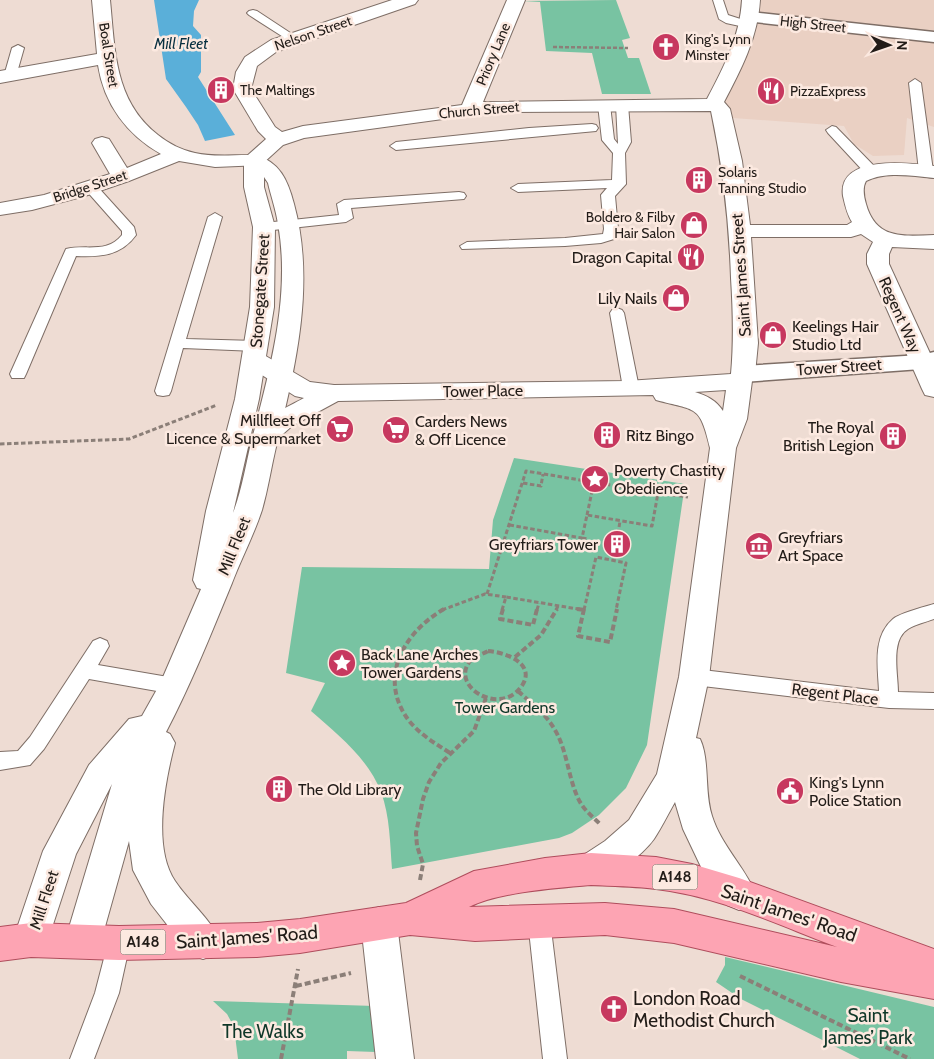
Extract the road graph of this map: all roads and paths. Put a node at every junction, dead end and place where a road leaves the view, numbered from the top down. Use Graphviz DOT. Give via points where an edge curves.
graph roads {
  1 [pos="101,0"];
  2 [pos="409,0"];
  3 [pos="516,0"];
  4 [pos="718,0"];
  5 [pos="253,13"];
  6 [pos="750,14"];
  7 [pos="934,36"];
  8 [pos="292,38"];
  9 [pos="18,48"];
  10 [pos="554,48"];
  11 [pos="628,48"];
  12 [pos="108,58"];
  13 [pos="5,77"];
  14 [pos="110,78"];
  15 [pos="915,83"];
  16 [pos="714,103"];
  17 [pos="613,105"];
  18 [pos="470,109"];
  19 [pos="592,128"];
  20 [pos="832,130"];
  21 [pos="278,138"];
  22 [pos="102,143"];
  23 [pos="396,146"];
  24 [pos="177,154"];
  25 [pos="254,161"];
  26 [pos="871,171"];
  27 [pos="930,171"];
  28 [pos="122,177"];
  29 [pos="619,184"];
  30 [pos="90,188"];
  31 [pos="518,188"];
  32 [pos="460,196"];
  33 [pos="0,209"];
  34 [pos="215,217"];
  35 [pos="289,224"];
  36 [pos="862,225"];
  37 [pos="264,227"];
  38 [pos="740,231"];
  39 [pos="885,239"];
  40 [pos="934,242"];
  41 [pos="467,246"];
  42 [pos="616,313"];
  43 [pos="177,343"];
  44 [pos="256,353"];
  45 [pos="927,361"];
  46 [pos="18,374"];
  47 [pos="741,378"];
  48 [pos="278,388"];
  49 [pos="632,388"];
  50 [pos="934,389"];
  51 [pos="163,390"];
  52 [pos="334,393"];
  53 [pos="247,399"];
  54 [pos="709,408"];
  55 [pos="266,435"];
  56 [pos="0,444"];
  57 [pos="723,448"];
  58 [pos="544,474"];
  59 [pos="594,482"];
  60 [pos="523,483"];
  61 [pos="587,515"];
  62 [pos="620,521"];
  63 [pos="510,525"];
  64 [pos="618,534"];
  65 [pos="582,538"];
  66 [pos="589,539"];
  67 [pos="615,554"];
  68 [pos="614,560"];
  69 [pos="487,594"];
  70 [pos="506,597"];
  71 [pos="539,603"];
  72 [pos="558,606"];
  73 [pos="584,610"];
  74 [pos="934,611"];
  75 [pos="196,638"];
  76 [pos="100,646"];
  77 [pos="515,657"];
  78 [pos="83,670"];
  79 [pos="174,686"];
  80 [pos="692,690"];
  81 [pos="518,691"];
  82 [pos="486,698"];
  83 [pos="889,700"];
  84 [pos="934,701"];
  85 [pos="450,753"];
  86 [pos="0,761"];
  87 [pos="605,828"];
  88 [pos="591,869"];
  89 [pos="739,894"];
  90 [pos="394,921"];
  91 [pos="540,921"];
  92 [pos="83,941"];
  93 [pos="15,942"];
  94 [pos="119,942"];
  95 [pos="203,942"];
  96 [pos="384,964"];
  97 [pos="934,966"];
  98 [pos="732,970"];
  99 [pos="934,981"];
  100 [pos="82,1059"];
  101 [pos="281,1059"];
  102 [pos="395,1059"];
  103 [pos="555,1059"];
  104 [pos="910,1059"];
  1 -- 12 [label="street, Boal Street"];
  2 -- 8 [label="street, Nelson Street"];
  3 -- 18 [label="street, Priory Lane"];
  4 -- 6 [label="lane" via="723,17 730,22"];
  5 -- 8 [label="lane"];
  6 -- 7 [label="street, High Street"];
  6 -- 16 [label="street"];
  8 -- 21 [label="street, Nelson Street" via="257,54 244,70 242,80 242,89 268,131"];
  9 -- 13 [label="lane"];
  10 -- 11 [label="path"];
  12 -- 13 [label="street"];
  12 -- 14 [label="street, Boal Street"];
  13 -- 14 [label="street"];
  14 -- 24 [label="street, Boal Street" via="114,92 129,117 159,145"];
  15 -- 27 [label="lane"];
  16 -- 17 [label="street, Church Street"];
  16 -- 38 [label="street, Saint James Street" via="720,109 732,161"];
  17 -- 18 [label="street, Church Street"];
  17 -- 29 [label="lane" via="608,140 619,153"];
  18 -- 21 [label="street, Church Street"];
  19 -- 23 [label="lane"];
  20 -- 26 [label="lane"];
  21 -- 25 [label="street, Church Street"];
  22 -- 28 [label="street"];
  24 -- 25 [label="street, Boal Street" via="193,159"];
  24 -- 28 [label="street, Bridge Street"];
  25 -- 35 [label="street, Stonegate Street" via="272,174 278,183"];
  25 -- 37 [label="street, Stonegate Street" via="254,187"];
  26 -- 27 [label="street"];
  26 -- 36 [label="street" via="859,177 853,186"];
  28 -- 30 [label="street, Bridge Street"];
  29 -- 31 [label="lane"];
  29 -- 41 [label="lane" via="608,195 612,229 609,236"];
  30 -- 33 [label="street, Bridge Street"];
  30 -- 46 [label="lane" via="129,230 129,235 121,245 111,250 71,252"];
  32 -- 35 [label="lane" via="344,204 346,218"];
  34 -- 43 [label="lane"];
  35 -- 37 [label="lane"];
  35 -- 48 [label="street, Stonegate Street" via="292,294"];
  36 -- 38 [label="street" via="850,231"];
  36 -- 39 [label="street"];
  37 -- 44 [label="street, Stonegate Street" via="262,307"];
  38 -- 47 [label="street, Saint James Street" via="746,343"];
  39 -- 40 [label="street"];
  39 -- 45 [label="street, Regent Way" via="878,254 878,264"];
  42 -- 49 [label="lane"];
  43 -- 44 [label="lane"];
  43 -- 51 [label="lane"];
  44 -- 48 [label="street, Tower Place"];
  44 -- 53 [label="street, Stonegate Street"];
  45 -- 47 [label="street, Tower Street"];
  45 -- 50 [label="street, Regent Way"];
  47 -- 49 [label="street, Tower Place"];
  47 -- 57 [label="street, Saint James Street" via="734,419"];
  48 -- 52 [label="street, Tower Place"];
  48 -- 55 [label="street, Mill Fleet"];
  49 -- 52 [label="street, Tower Place"];
  49 -- 54 [label="street, Tower Place" via="688,398"];
  52 -- 55 [label="street, Tower Place" via="283,420"];
  53 -- 56 [label="path" via="233,399 130,439"];
  53 -- 75 [label="street, Stonegate Street" via="220,511"];
  54 -- 57 [label="street, Saint James Street" via="717,422"];
  55 -- 75 [label="street, Mill Fleet" via="248,510"];
  57 -- 80 [label="street, Saint James Street"];
  58 -- 59 [label="path"];
  58 -- 60 [label="path" via="526,471"];
  58 -- 60 [label="path" via="541,486"];
  59 -- 61 [label="path"];
  59 -- 62 [label="path" via="658,493 652,526"];
  60 -- 63 [label="path"];
  61 -- 62 [label="path"];
  61 -- 65 [label="path"];
  62 -- 64 [label="path"];
  63 -- 65 [label="path"];
  63 -- 69 [label="path"];
  65 -- 66 [label="path"];
  67 -- 68 [label="path"];
  68 -- 73 [label="path" via="596,558"];
  68 -- 73 [label="path" via="626,563 610,642 578,636"];
  69 -- 70 [label="path"];
  69 -- 85 [label="path" via="432,615 408,638 396,665 397,694 407,718 426,738"];
  70 -- 71 [label="path"];
  70 -- 71 [label="path" via="500,619 532,625"];
  71 -- 72 [label="path"];
  72 -- 73 [label="path"];
  72 -- 77 [label="path" via="540,639"];
  74 -- 83 [label="lane, Regent Place" via="900,624 889,640"];
  75 -- 79 [label="street, Mill Fleet"];
  76 -- 78 [label="lane"];
  77 -- 81 [label="path" via="525,677"];
  77 -- 82 [label="path" via="498,650 488,651 479,654 467,666 464,674 470,689"];
  78 -- 79 [label="lane"];
  78 -- 86 [label="lane" via="37,743 23,759"];
  79 -- 92 [label="street, Mill Fleet" via="135,760"];
  79 -- 93 [label="street, Mill Fleet" via="100,775"];
  79 -- 95 [label="street" via="150,775 145,847 150,870 163,893"];
  80 -- 83 [label="lane, Regent Place"];
  80 -- 88 [label="street, Saint James Street" via="672,777 663,796 641,830 617,852"];
  80 -- 89 [label="street, Saint James Street" via="689,780 696,820 720,868"];
  81 -- 82 [label="path" via="504,698"];
  81 -- 87 [label="path" via="555,730 581,804"];
  82 -- 85 [label="path" via="474,731"];
  83 -- 84 [label="lane"];
  85 -- 90 [label="path" via="429,782 416,826 417,846 423,864"];
  88 -- 89 [label="main road, Saint James' Road / A148" via="656,873"];
  88 -- 90 [label="main road, Saint James' Road / A148" via="474,887"];
  89 -- 97 [label="main road, Saint James' Road / A148"];
  90 -- 91 [label="main road, Saint James' Road / A148" via="475,924"];
  90 -- 95 [label="main road, Saint James' Road / A148" via="300,936"];
  90 -- 96 [label="street"];
  91 -- 99 [label="main road, Saint James' Road / A148" via="605,919 674,926 841,965"];
  91 -- 103 [label="lane"];
  92 -- 93 [label="main road, A148"];
  92 -- 94 [label="main road, Saint James' Road / A148"];
  94 -- 95 [label="main road, Saint James' Road / A148"];
  94 -- 100 [label="lane" via="107,993"];
  96 -- 101 [label="path" via="296,986"];
  96 -- 102 [label="street"];
  98 -- 104 [label="path" via="746,980"];
}
